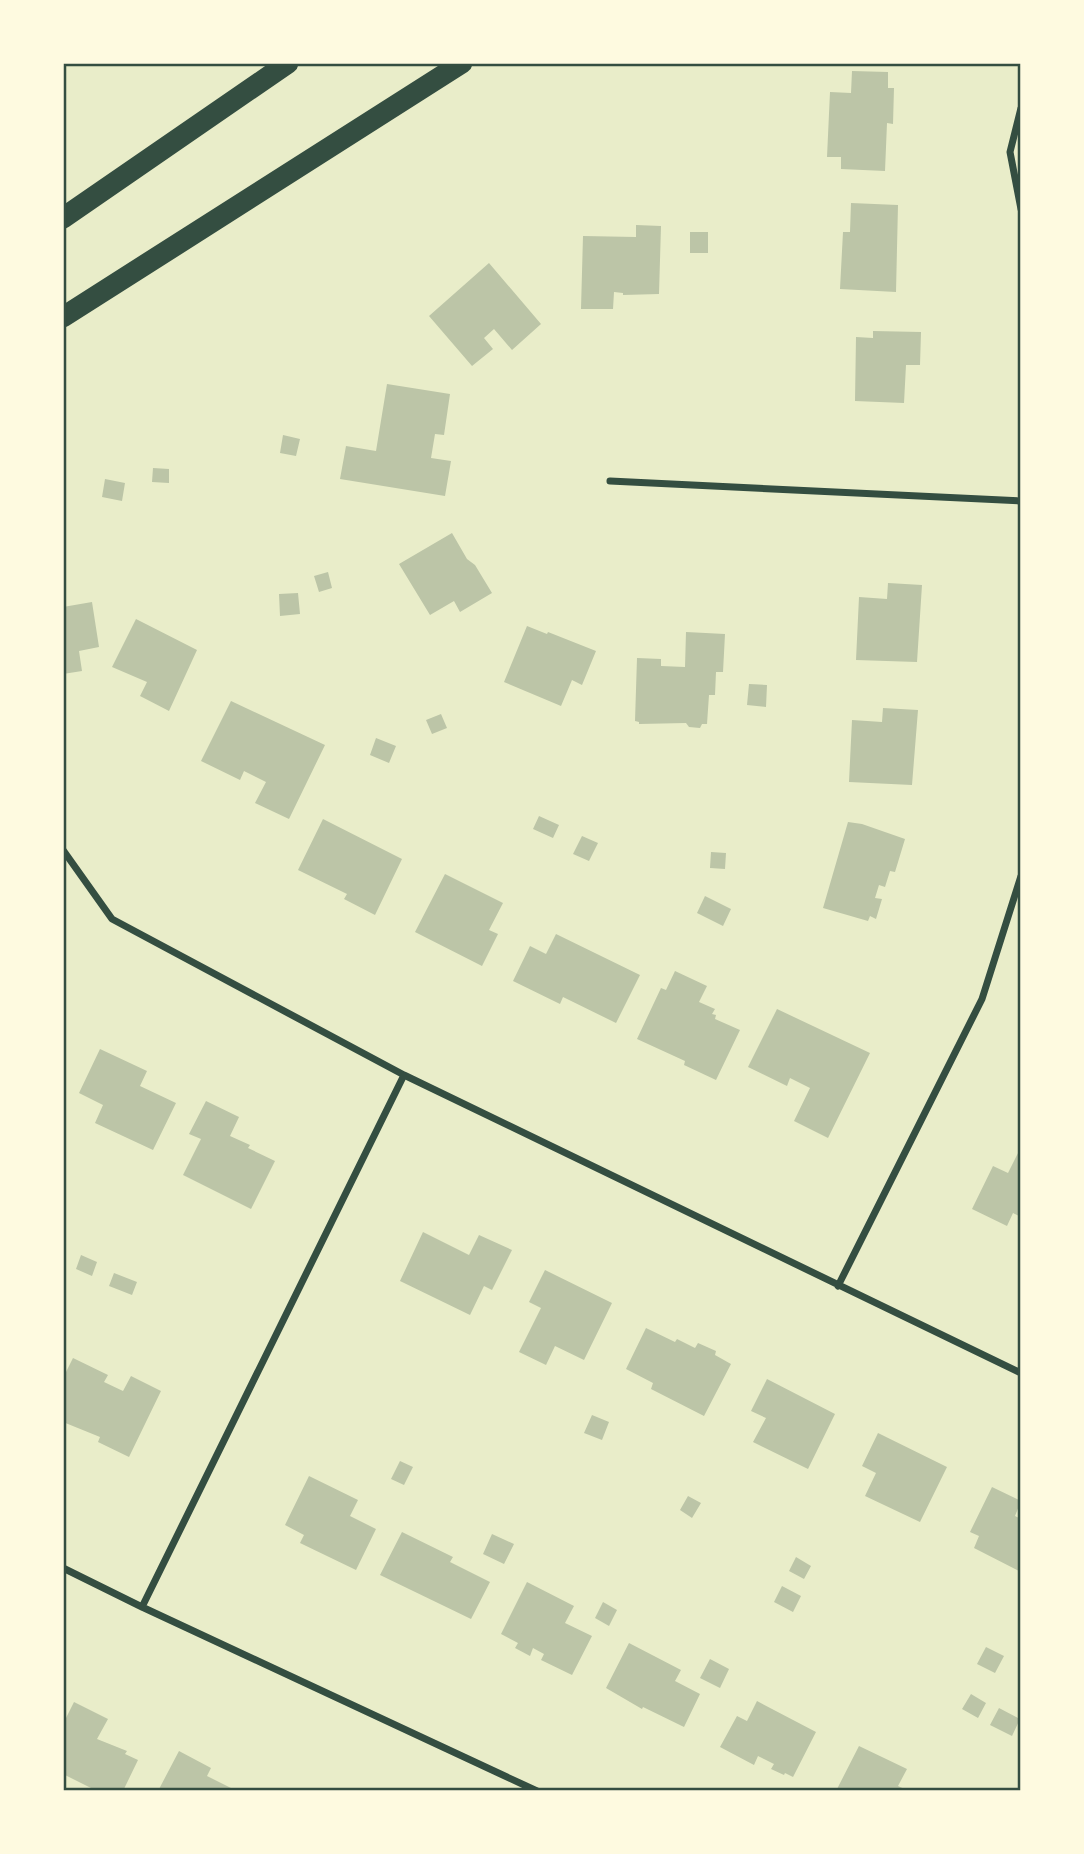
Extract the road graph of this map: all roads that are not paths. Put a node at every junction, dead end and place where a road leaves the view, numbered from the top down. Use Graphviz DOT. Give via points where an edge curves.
graph roads {
  1 [pos="288,63"];
  2 [pos="462,63"];
  3 [pos="1021,107"];
  4 [pos="1021,209"];
  5 [pos="63,218"];
  6 [pos="63,317"];
  7 [pos="610,481"];
  8 [pos="1021,501"];
  9 [pos="63,850"];
  10 [pos="1021,876"];
  11 [pos="404,1075"];
  12 [pos="838,1286"];
  13 [pos="1021,1373"];
  14 [pos="63,1568"];
  15 [pos="142,1607"];
  16 [pos="537,1791"];
  1 -- 5 [label="highway"];
  2 -- 6 [label="highway"];
  3 -- 4 [label="street" via="1010,152"];
  7 -- 8 [label="street"];
  9 -- 11 [label="street" via="112,919"];
  10 -- 12 [label="street" via="982,999"];
  11 -- 12 [label="street"];
  11 -- 15 [label="street"];
  12 -- 13 [label="street"];
  14 -- 15 [label="street"];
  15 -- 16 [label="street"];
}
